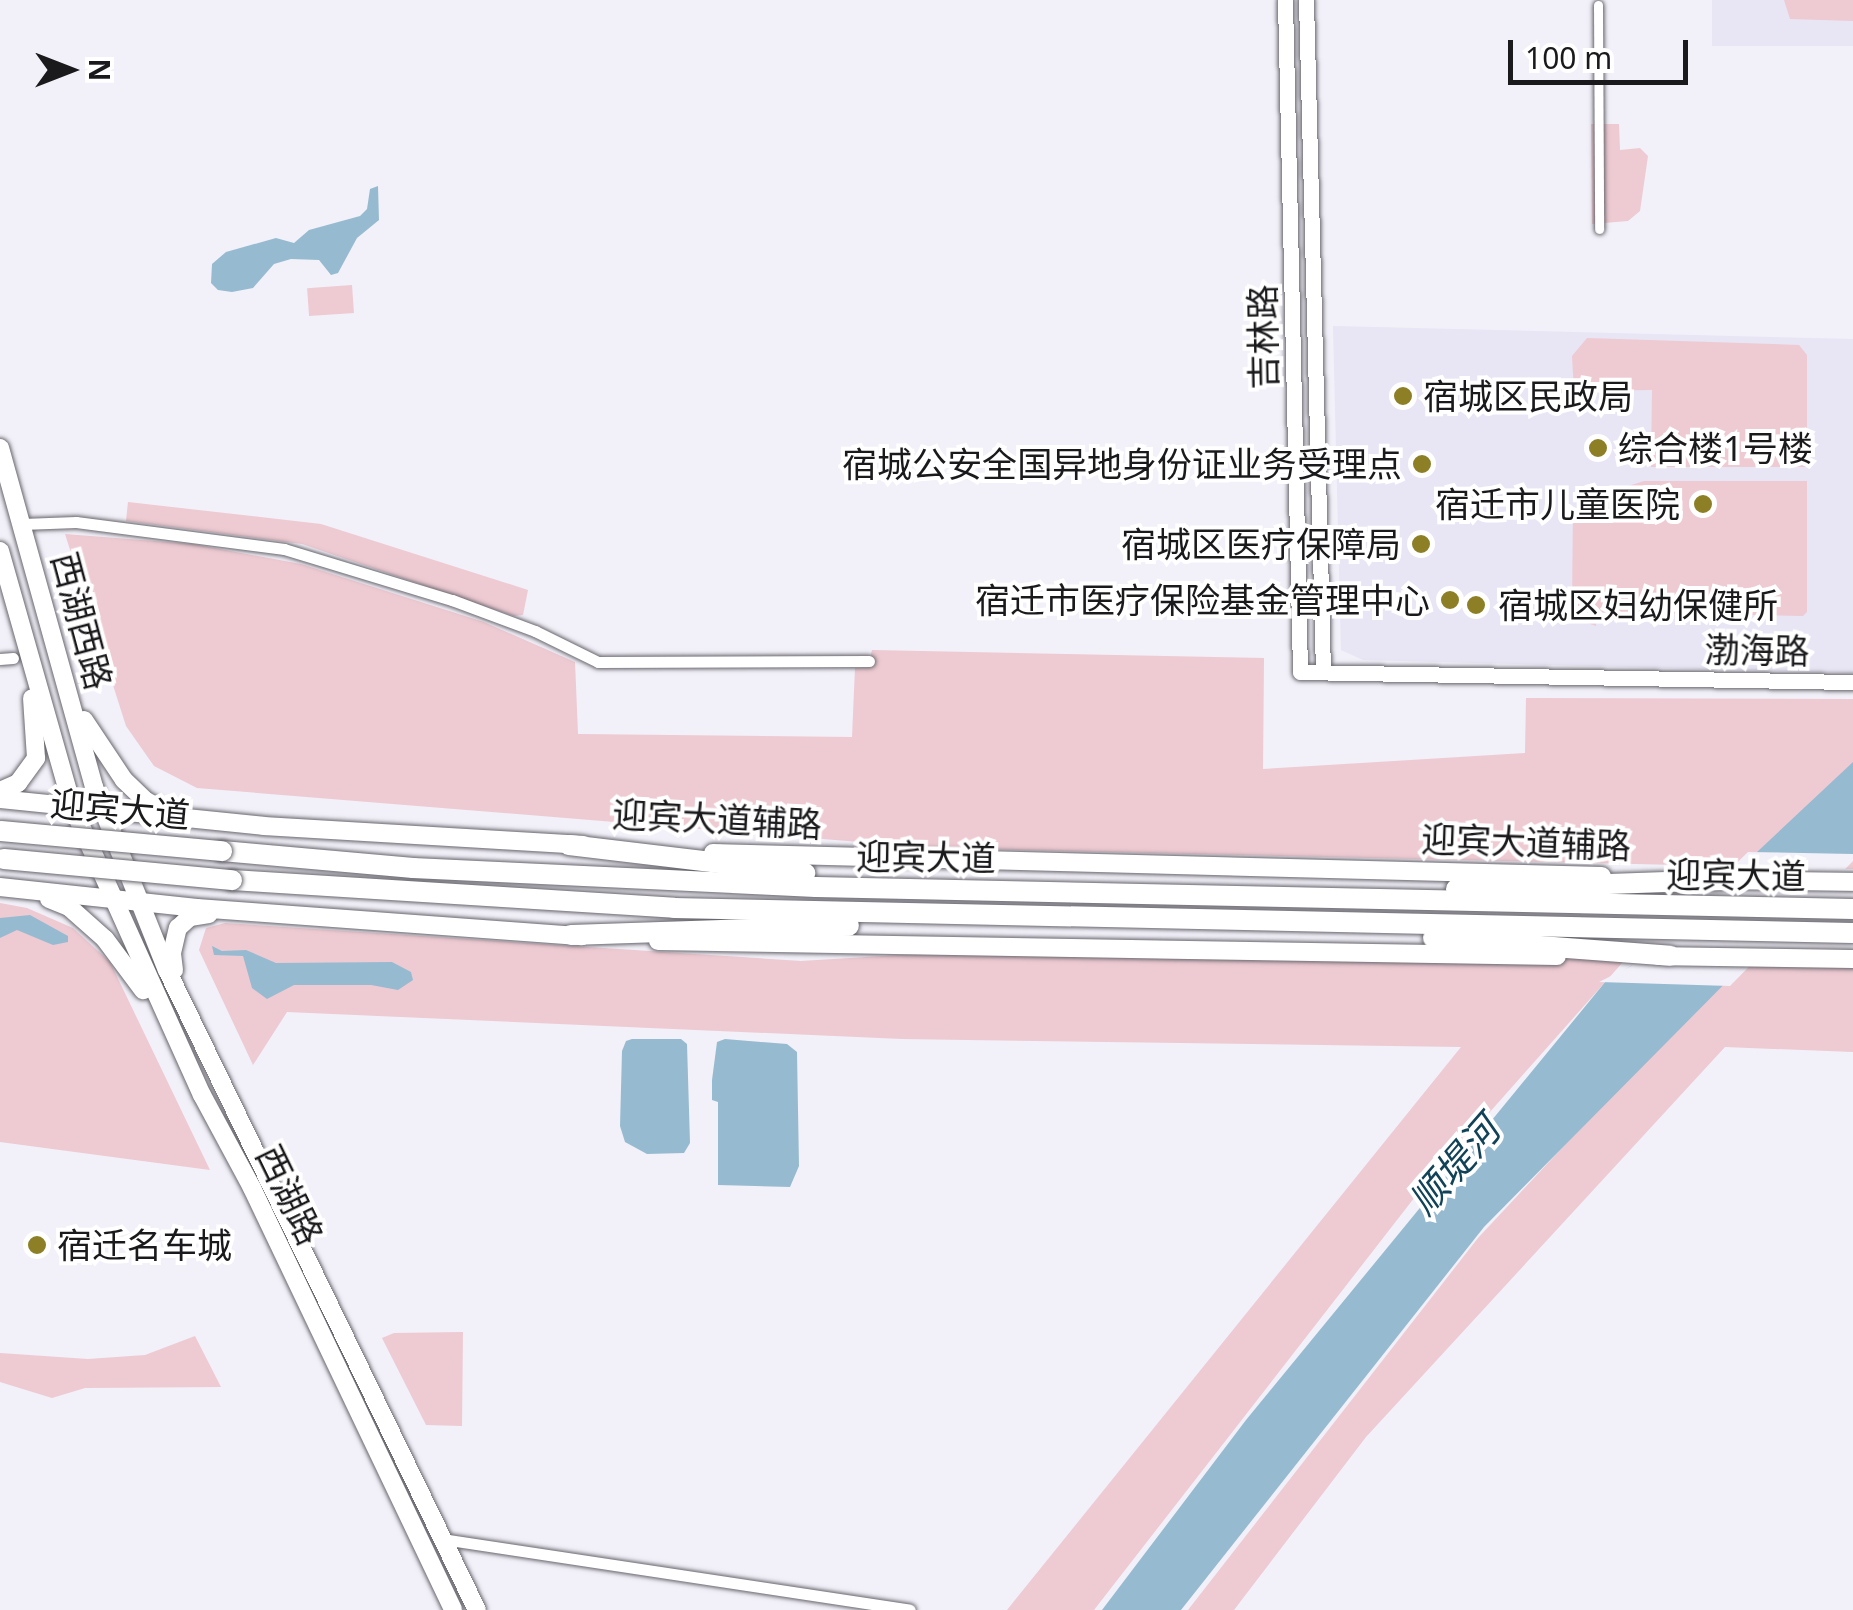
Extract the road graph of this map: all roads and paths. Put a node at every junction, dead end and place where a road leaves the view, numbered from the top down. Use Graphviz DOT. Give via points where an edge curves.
graph roads {
  1 [pos="1286,0"];
  2 [pos="1306,0"];
  3 [pos="1598,5"];
  4 [pos="1599,230"];
  5 [pos="0,448"];
  6 [pos="22,524"];
  7 [pos="0,553"];
  8 [pos="40,587"];
  9 [pos="15,658"];
  10 [pos="869,661"];
  11 [pos="1300,672"];
  12 [pos="1323,672"];
  13 [pos="1853,682"];
  14 [pos="0,791"];
  15 [pos="0,799"];
  16 [pos="72,806"];
  17 [pos="102,810"];
  18 [pos="242,824"];
  19 [pos="1,831"];
  20 [pos="569,845"];
  21 [pos="2,859"];
  22 [pos="1724,880"];
  23 [pos="1853,882"];
  24 [pos="0,887"];
  25 [pos="1106,894"];
  26 [pos="1136,894"];
  27 [pos="113,899"];
  28 [pos="140,902"];
  29 [pos="1853,909"];
  30 [pos="269,914"];
  31 [pos="1063,918"];
  32 [pos="1312,922"];
  33 [pos="1853,932"];
  34 [pos="572,935"];
  35 [pos="1618,954"];
  36 [pos="1670,956"];
  37 [pos="1853,959"];
  38 [pos="202,1096"];
  39 [pos="232,1098"];
  40 [pos="442,1539"];
  41 [pos="453,1610"];
  42 [pos="476,1610"];
  43 [pos="910,1610"];
  1 -- 11 [label="street, 吉林路"];
  2 -- 12 [label="street, 吉林路"];
  3 -- 4 [label="street"];
  5 -- 6 [label="main road, 西湖西路"];
  6 -- 8 [label="main road, 西湖西路"];
  6 -- 10 [label="street" via="76,522 284,549 452,600 598,662"];
  7 -- 9 [label="main road"];
  7 -- 16 [label="main road, 西湖西路"];
  8 -- 17 [label="main road, 西湖西路"];
  8 -- 18 [label="main road" via="87,730 124,780 162,812"];
  9 -- 14 [label="main road" via="37,738 36,758 18,783"];
  11 -- 12 [label="street, 渤海路"];
  12 -- 13 [label="street, 渤海路"];
  15 -- 16 [label="main road, 迎宾大道辅路"];
  16 -- 17 [label="main road, 迎宾大道辅路"];
  16 -- 27 [label="main road, 西湖路"];
  17 -- 18 [label="main road, 迎宾大道辅路"];
  17 -- 28 [label="main road, 西湖路"];
  18 -- 20 [label="main road, 迎宾大道辅路"];
  19 -- 25 [label="highway, 迎宾大道, bridge" via="590,877"];
  20 -- 22 [label="main road, 迎宾大道辅路"];
  20 -- 25 [label="highway" via="786,872 1051,882"];
  21 -- 31 [label="highway, 迎宾大道, bridge" via="674,908"];
  22 -- 23 [label="main road, 迎宾大道辅路"];
  22 -- 26 [label="highway" via="1442,890 1246,885"];
  24 -- 27 [label="main road"];
  24 -- 38 [label="main road" via="69,907 105,939 132,970"];
  25 -- 26 [label="highway, 迎宾大道"];
  26 -- 29 [label="highway, 迎宾大道"];
  27 -- 28 [label="main road"];
  27 -- 38 [label="main road, 西湖路"];
  28 -- 30 [label="main road"];
  28 -- 39 [label="main road, 西湖路"];
  30 -- 34 [label="main road"];
  30 -- 39 [label="main road" via="190,918 178,928 172,953 174,979"];
  31 -- 32 [label="highway, 迎宾大道"];
  31 -- 34 [label="highway" via="1010,928"];
  32 -- 33 [label="highway, 迎宾大道"];
  32 -- 35 [label="highway"];
  34 -- 35 [label="main road" via="665,942"];
  35 -- 36 [label="highway"];
  36 -- 37 [label="main road"];
  38 -- 41 [label="main road, 西湖路"];
  39 -- 40 [label="main road, 西湖路"];
  40 -- 42 [label="main road, 西湖路"];
  40 -- 43 [label="street"];
}
